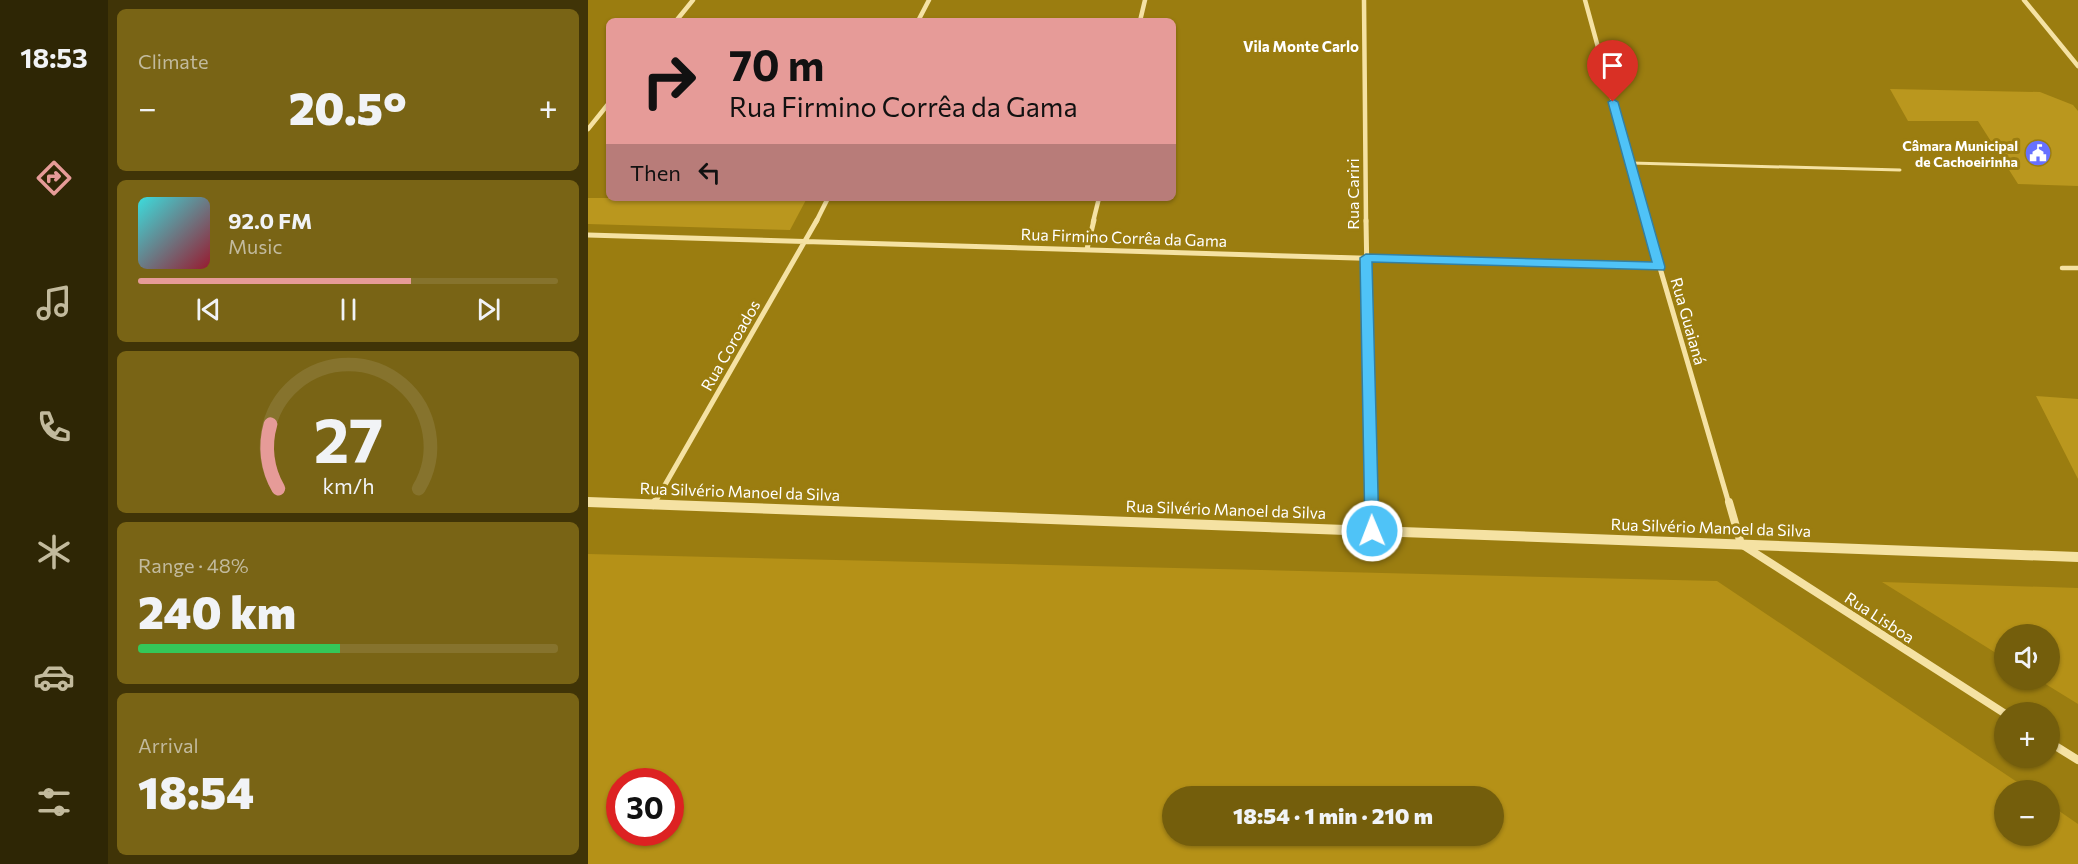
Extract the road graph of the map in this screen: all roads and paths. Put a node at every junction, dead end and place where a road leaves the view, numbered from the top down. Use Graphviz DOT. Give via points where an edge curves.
graph roads {
  1 [pos="693,0"];
  2 [pos="928,0"];
  3 [pos="1145,0"];
  4 [pos="1364,0"];
  5 [pos="1585,0"];
  6 [pos="2024,0"];
  7 [pos="678,18"];
  8 [pos="919,18"];
  9 [pos="1141,18"];
  10 [pos="2078,66"];
  11 [pos="606,108"];
  12 [pos="588,129"];
  13 [pos="1630,163"];
  14 [pos="1900,170"];
  15 [pos="826,201"];
  16 [pos="1098,201"];
  17 [pos="588,235"];
  18 [pos="807,240"];
  19 [pos="1087,249"];
  20 [pos="1366,258"];
  21 [pos="1659,267"];
  22 [pos="2062,268"];
  23 [pos="2078,268"];
  24 [pos="588,502"];
  25 [pos="653,505"];
  26 [pos="1372,531"];
  27 [pos="1741,544"];
  28 [pos="2078,556"];
  29 [pos="1994,707"];
  30 [pos="2060,749"];
  31 [pos="2078,760"];
  1 -- 7 [label="street"];
  2 -- 8 [label="street"];
  3 -- 9 [label="street"];
  4 -- 20 [label="street, Rua Cariri"];
  5 -- 13 [label="street, Rua Guaianá"];
  6 -- 10 [label="street"];
  11 -- 12 [label="street"];
  13 -- 14 [label="lane"];
  13 -- 21 [label="street, Rua Guaianá"];
  15 -- 18 [label="street, Rua Coroados"];
  16 -- 19 [label="street"];
  17 -- 18 [label="street, Rua Firmino Corrêa da Gama"];
  18 -- 19 [label="street, Rua Firmino Corrêa da Gama"];
  18 -- 25 [label="street, Rua Coroados"];
  19 -- 20 [label="street, Rua Firmino Corrêa da Gama"];
  20 -- 21 [label="street, Rua Firmino Corrêa da Gama"];
  20 -- 26 [label="street, Rua Cariri"];
  21 -- 27 [label="street, Rua Guaianá"];
  22 -- 23 [label="lane"];
  24 -- 25 [label="street, Rua Silvério Manoel da Silva"];
  25 -- 26 [label="street, Rua Silvério Manoel da Silva"];
  26 -- 27 [label="street, Rua Silvério Manoel da Silva"];
  27 -- 28 [label="street, Rua Silvério Manoel da Silva"];
  27 -- 29 [label="street, Rua Lisboa"];
  30 -- 31 [label="street"];
}
